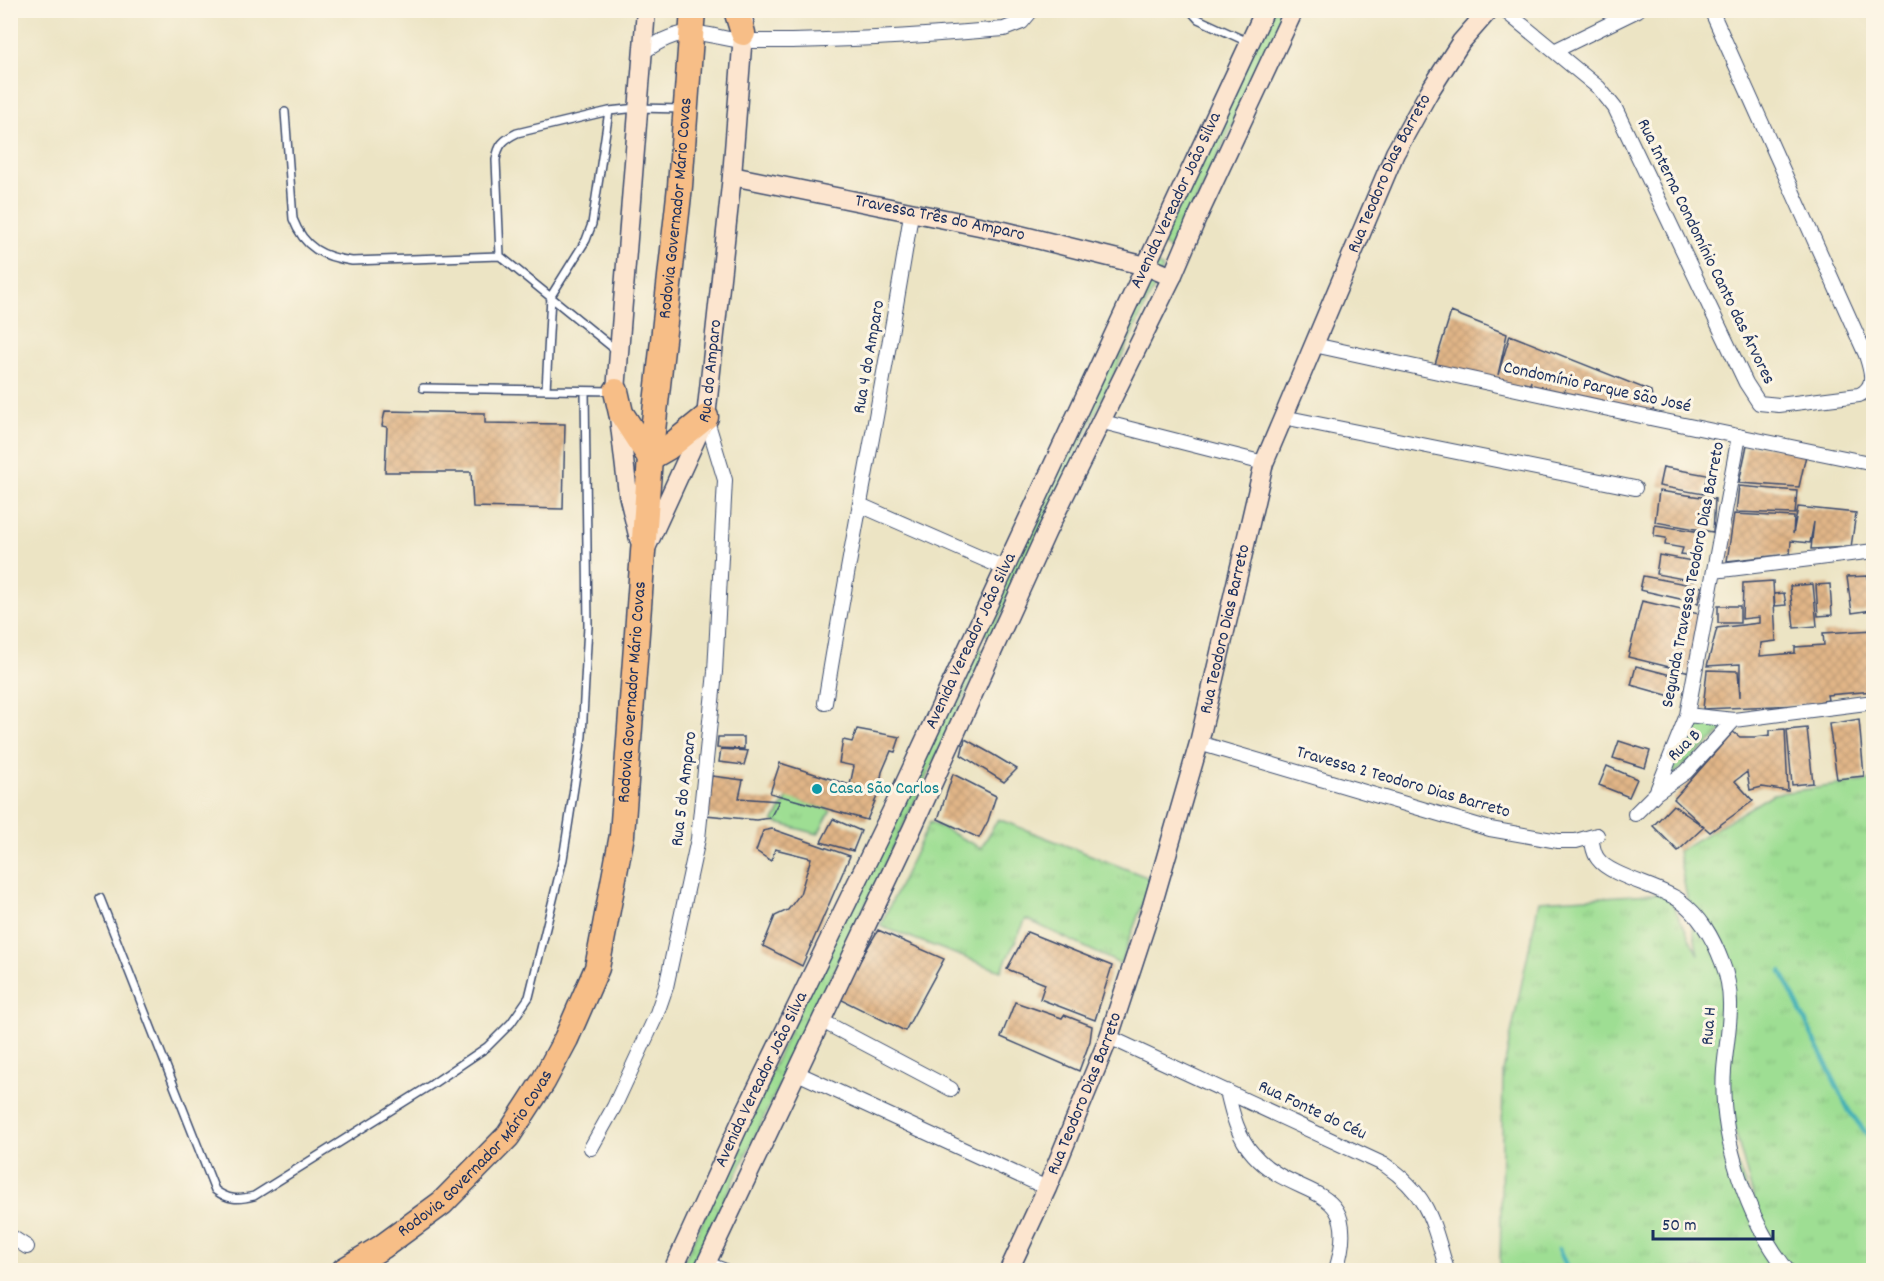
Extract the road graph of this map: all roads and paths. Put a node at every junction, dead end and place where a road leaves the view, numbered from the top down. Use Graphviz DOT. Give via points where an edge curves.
graph roads {
  1 [pos="646,10"];
  2 [pos="1032,10"];
  3 [pos="1190,10"];
  4 [pos="1265,10"];
  5 [pos="1294,10"];
  6 [pos="1489,10"];
  7 [pos="1504,10"];
  8 [pos="1638,10"];
  9 [pos="1712,10"];
  10 [pos="692,22"];
  11 [pos="742,24"];
  12 [pos="1250,43"];
  13 [pos="1554,51"];
  14 [pos="642,53"];
  15 [pos="637,108"];
  16 [pos="686,109"];
  17 [pos="609,111"];
  18 [pos="285,112"];
  19 [pos="732,176"];
  20 [pos="911,214"];
  21 [pos="501,256"];
  22 [pos="1146,266"];
  23 [pos="1172,277"];
  24 [pos="551,296"];
  25 [pos="1314,345"];
  26 [pos="617,351"];
  27 [pos="423,388"];
  28 [pos="546,390"];
  29 [pos="585,391"];
  30 [pos="616,391"];
  31 [pos="706,417"];
  32 [pos="1283,417"];
  33 [pos="1071,424"];
  34 [pos="1096,428"];
  35 [pos="1739,436"];
  36 [pos="650,458"];
  37 [pos="1264,463"];
  38 [pos="1874,464"];
  39 [pos="1635,488"];
  40 [pos="860,505"];
  41 [pos="1874,550"];
  42 [pos="643,555"];
  43 [pos="1004,568"];
  44 [pos="1714,570"];
  45 [pos="976,628"];
  46 [pos="998,636"];
  47 [pos="1874,702"];
  48 [pos="825,703"];
  49 [pos="1687,715"];
  50 [pos="1734,720"];
  51 [pos="1199,743"];
  52 [pos="1656,793"];
  53 [pos="1635,814"];
  54 [pos="1595,836"];
  55 [pos="100,898"];
  56 [pos="822,1021"];
  57 [pos="1109,1037"];
  58 [pos="795,1072"];
  59 [pos="951,1089"];
  60 [pos="1227,1091"];
  61 [pos="591,1148"];
  62 [pos="1047,1188"];
  63 [pos="10,1236"];
  64 [pos="27,1247"];
  65 [pos="711,1268"];
  66 [pos="344,1270"];
  67 [pos="673,1270"];
  68 [pos="1009,1270"];
  69 [pos="1336,1270"];
  70 [pos="1447,1270"];
  71 [pos="1787,1270"];
  1 -- 14 [label="street"];
  2 -- 11 [label="street" via="1022,22 1004,29 883,39"];
  3 -- 12 [label="lane" via="1198,19"];
  4 -- 12 [label="street, Avenida Vereador João Silva"];
  5 -- 23 [label="street, Avenida Vereador João Silva"];
  6 -- 25 [label="street, Rua Teodoro Dias Barreto" via="1461,42 1395,153"];
  7 -- 13 [label="street, Rua Interna Condomínio Canto das Árvores"];
  8 -- 13 [label="street"];
  9 -- 13 [label="street, Rua Interna Condomínio Canto das Árvores" via="1866,355 1872,384 1859,395 1779,405 1759,403 1615,108 1599,88"];
  10 -- 11 [label="street"];
  10 -- 14 [label="street"];
  10 -- 16 [label="highway, Rodovia Governador Mário Covas"];
  11 -- 19 [label="street, Rua do Amparo"];
  12 -- 22 [label="street, Avenida Vereador João Silva"];
  14 -- 15 [label="street"];
  15 -- 16 [label="lane"];
  15 -- 17 [label="lane"];
  15 -- 26 [label="street"];
  16 -- 36 [label="highway, Rodovia Governador Mário Covas"];
  17 -- 21 [label="lane" via="517,133 498,148"];
  17 -- 24 [label="lane" via="592,224"];
  18 -- 21 [label="lane" via="293,219 299,234 312,248 330,258 352,261"];
  19 -- 20 [label="street, Travessa Três do Amparo"];
  19 -- 31 [label="street, Rua do Amparo"];
  20 -- 22 [label="street, Travessa Três do Amparo" via="1004,231"];
  20 -- 40 [label="street, Rua 4 do Amparo"];
  21 -- 24 [label="lane"];
  22 -- 23 [label="street, Travessa Três do Amparo"];
  22 -- 33 [label="street, Avenida Vereador João Silva"];
  23 -- 34 [label="street, Avenida Vereador João Silva"];
  24 -- 26 [label="lane"];
  24 -- 28 [label="lane"];
  25 -- 32 [label="street, Rua Teodoro Dias Barreto"];
  25 -- 35 [label="street, Condomínio Parque São José"];
  26 -- 30 [label="street"];
  27 -- 28 [label="lane"];
  28 -- 29 [label="lane"];
  29 -- 30 [label="lane"];
  29 -- 55 [label="lane" via="588,626 582,736 563,859 540,962 529,997 511,1023 487,1047 431,1085 254,1196 239,1200 224,1197 215,1190"];
  30 -- 36 [label="highway" via="621,413"];
  30 -- 42 [label="street" via="628,494"];
  31 -- 36 [label="highway"];
  31 -- 42 [label="street, Rua do Amparo"];
  31 -- 61 [label="street, Rua 5 do Amparo" via="725,480 715,672 698,839 666,987 656,1016"];
  32 -- 37 [label="street, Rua Teodoro Dias Barreto"];
  32 -- 39 [label="street"];
  33 -- 34 [label="street"];
  33 -- 43 [label="street, Avenida Vereador João Silva"];
  34 -- 37 [label="street"];
  34 -- 46 [label="street, Avenida Vereador João Silva"];
  35 -- 38 [label="street, Condomínio Parque São José"];
  35 -- 44 [label="street, Segunda Travessa Teodoro Dias Barreto"];
  36 -- 42 [label="highway, Rodovia Governador Mário Covas"];
  37 -- 51 [label="street, Rua Teodoro Dias Barreto"];
  40 -- 43 [label="street"];
  40 -- 48 [label="street, Rua 4 do Amparo"];
  41 -- 44 [label="street"];
  42 -- 66 [label="highway, Rodovia Governador Mário Covas" via="622,835 602,948 584,1002 543,1082 508,1136 435,1208"];
  43 -- 45 [label="street, Avenida Vereador João Silva"];
  44 -- 49 [label="street, Segunda Travessa Teodoro Dias Barreto"];
  45 -- 46 [label="street"];
  45 -- 67 [label="street, Avenida Vereador João Silva"];
  46 -- 56 [label="street, Avenida Vereador João Silva"];
  47 -- 50 [label="street"];
  49 -- 50 [label="street"];
  49 -- 52 [label="street, Segunda Travessa Teodoro Dias Barreto"];
  50 -- 52 [label="street, Rua B" via="1686,772"];
  51 -- 54 [label="street, Travessa 2 Teodoro Dias Barreto" via="1490,829 1558,841"];
  51 -- 57 [label="street, Rua Teodoro Dias Barreto"];
  52 -- 53 [label="street, Segunda Travessa Teodoro Dias Barreto"];
  54 -- 71 [label="street, Rua H" via="1594,852 1604,865 1678,899 1702,922 1713,941 1729,986 1730,1027 1723,1086 1729,1138 1764,1238"];
  56 -- 58 [label="street, Avenida Vereador João Silva"];
  56 -- 59 [label="street"];
  57 -- 60 [label="street, Rua Fonte do Céu"];
  57 -- 62 [label="street, Rua Teodoro Dias Barreto"];
  58 -- 62 [label="street"];
  58 -- 65 [label="street, Avenida Vereador João Silva"];
  60 -- 69 [label="street" via="1236,1124 1255,1157 1287,1179 1325,1197 1334,1208 1344,1233"];
  60 -- 70 [label="street, Rua Fonte do Céu" via="1385,1165 1404,1178 1430,1214"];
  62 -- 68 [label="street, Rua Teodoro Dias Barreto"];
  63 -- 64 [label="street"];
}
